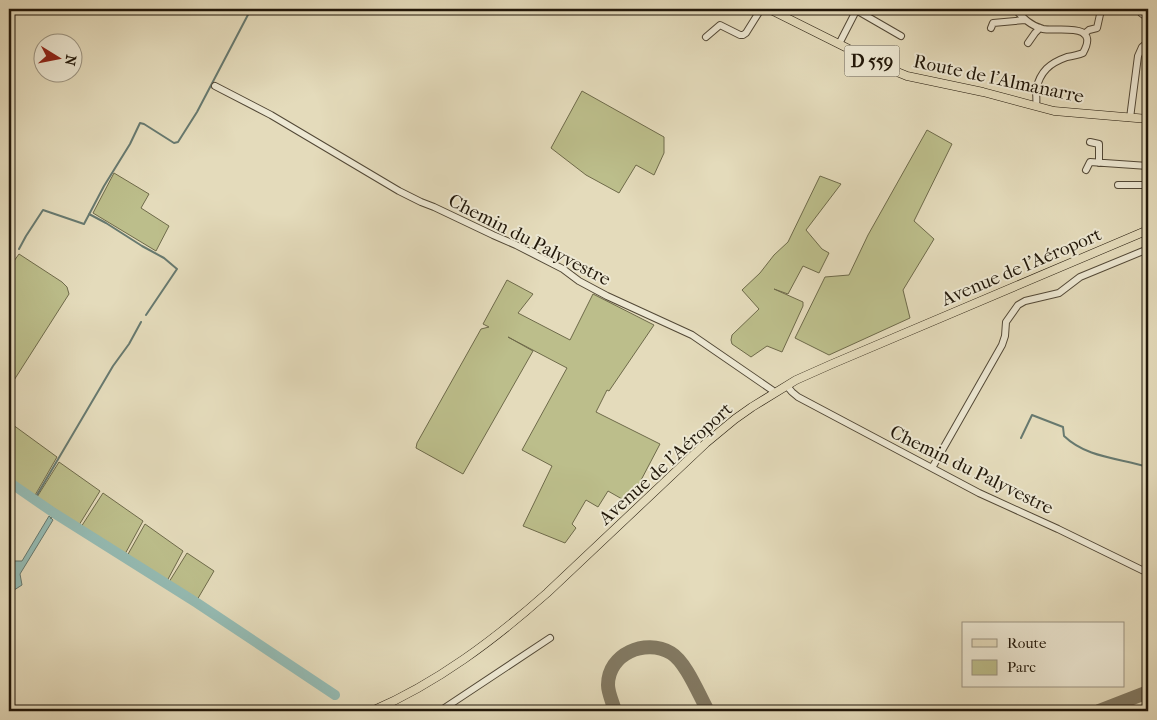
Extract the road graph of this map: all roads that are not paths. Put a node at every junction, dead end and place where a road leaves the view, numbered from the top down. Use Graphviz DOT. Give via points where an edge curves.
graph roads {
  1 [pos="760,9"];
  2 [pos="769,9"];
  3 [pos="848,9"];
  4 [pos="1015,9"];
  5 [pos="1138,9"];
  6 [pos="1102,10"];
  7 [pos="856,11"];
  8 [pos="1148,18"];
  9 [pos="1025,20"];
  10 [pos="991,28"];
  11 [pos="1040,28"];
  12 [pos="1084,34"];
  13 [pos="901,36"];
  14 [pos="706,37"];
  15 [pos="1148,42"];
  16 [pos="1028,43"];
  17 [pos="839,44"];
  18 [pos="215,86"];
  19 [pos="1032,105"];
  20 [pos="1130,118"];
  21 [pos="1148,119"];
  22 [pos="1090,142"];
  23 [pos="1099,163"];
  24 [pos="1148,166"];
  25 [pos="1086,170"];
  26 [pos="1118,185"];
  27 [pos="1148,185"];
  28 [pos="1148,230"];
  29 [pos="1148,249"];
  30 [pos="787,386"];
  31 [pos="774,393"];
  32 [pos="932,468"];
  33 [pos="1148,573"];
  34 [pos="550,638"];
  35 [pos="372,711"];
  36 [pos="440,711"];
  1 -- 14 [label="street" via="743,35 720,25"];
  2 -- 17 [label="main road, Route de l'Almanarre / D 559"];
  3 -- 7 [label="street"];
  4 -- 9 [label="street"];
  5 -- 8 [label="street"];
  6 -- 12 [label="street" via="1097,28"];
  7 -- 13 [label="street"];
  7 -- 17 [label="street"];
  9 -- 10 [label="street" via="993,23"];
  9 -- 11 [label="street"];
  11 -- 12 [label="street" via="1073,29"];
  11 -- 16 [label="street"];
  12 -- 19 [label="street" via="1087,43 1083,53 1056,61 1047,68 1030,98"];
  15 -- 20 [label="street" via="1138,56"];
  17 -- 19 [label="main road, Route de l'Almanarre / D 559" via="907,76"];
  18 -- 31 [label="street, Chemin du Palyvestre" via="399,191 516,245 607,296 692,335"];
  19 -- 20 [label="main road, Route de l'Almanarre / D 559"];
  20 -- 21 [label="main road, Route de l'Almanarre / D 559"];
  22 -- 23 [label="street" via="1099,144"];
  23 -- 24 [label="street"];
  23 -- 25 [label="street" via="1090,162"];
  26 -- 27 [label="street"];
  28 -- 30 [label="main road, Avenue de l'Aéroport" via="840,360"];
  29 -- 32 [label="street" via="1080,277 1059,292 1018,305 1006,322 1002,345"];
  30 -- 31 [label="main road, Avenue de l'Aéroport"];
  30 -- 32 [label="street, Chemin du Palyvestre" via="798,397"];
  31 -- 35 [label="main road, Avenue de l'Aéroport" via="706,443 520,617 417,689"];
  32 -- 33 [label="street, Chemin du Palyvestre"];
  34 -- 36 [label="street"];
}
